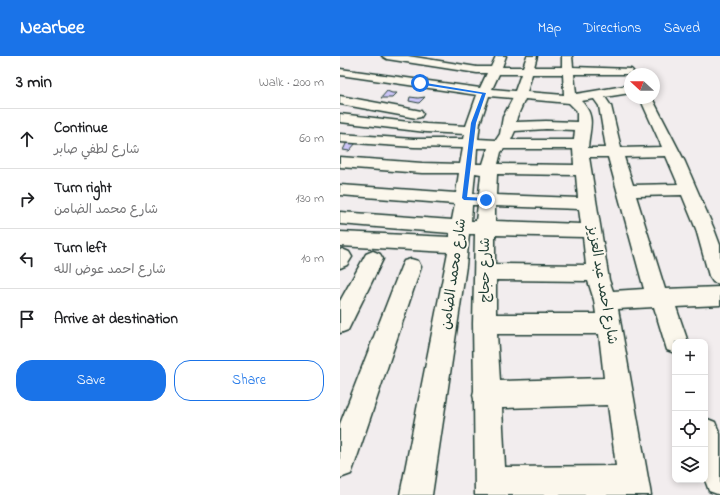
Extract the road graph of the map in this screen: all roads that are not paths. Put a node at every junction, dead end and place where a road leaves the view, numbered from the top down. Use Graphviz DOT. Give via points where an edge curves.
graph roads {
  1 [pos="445,56"];
  2 [pos="468,56"];
  3 [pos="415,58"];
  4 [pos="390,59"];
  5 [pos="618,59"];
  6 [pos="340,60"];
  7 [pos="435,63"];
  8 [pos="456,66"];
  9 [pos="625,68"];
  10 [pos="596,71"];
  11 [pos="340,72"];
  12 [pos="624,73"];
  13 [pos="374,77"];
  14 [pos="399,81"];
  15 [pos="340,83"];
  16 [pos="508,86"];
  17 [pos="624,90"];
  18 [pos="383,93"];
  19 [pos="601,94"];
  20 [pos="340,100"];
  21 [pos="575,101"];
  22 [pos="649,104"];
  23 [pos="370,106"];
  24 [pos="552,110"];
  25 [pos="340,118"];
  26 [pos="447,119"];
  27 [pos="358,120"];
  28 [pos="471,137"];
  29 [pos="342,142"];
  30 [pos="672,151"];
  31 [pos="615,152"];
  32 [pos="340,162"];
  33 [pos="467,169"];
  34 [pos="489,169"];
  35 [pos="340,190"];
  36 [pos="688,190"];
  37 [pos="626,191"];
  38 [pos="464,198"];
  39 [pos="486,200"];
  40 [pos="587,204"];
  41 [pos="340,218"];
  42 [pos="712,226"];
  43 [pos="485,228"];
  44 [pos="591,231"];
  45 [pos="460,236"];
  46 [pos="341,252"];
  47 [pos="373,260"];
  48 [pos="412,267"];
  49 [pos="485,272"];
  50 [pos="597,273"];
  51 [pos="720,276"];
  52 [pos="720,296"];
  53 [pos="660,298"];
  54 [pos="605,300"];
  55 [pos="340,323"];
  56 [pos="485,324"];
  57 [pos="609,324"];
  58 [pos="675,339"];
  59 [pos="620,391"];
  60 [pos="486,395"];
  61 [pos="708,442"];
  62 [pos="340,463"];
  63 [pos="720,480"];
  64 [pos="634,488"];
  65 [pos="490,489"];
  66 [pos="416,495"];
  1 -- 7 [label="street"];
  2 -- 8 [label="street"];
  3 -- 4 [label="street"];
  3 -- 7 [label="street"];
  4 -- 6 [label="street"];
  4 -- 13 [label="street"];
  4 -- 16 [label="street" via="456,79"];
  5 -- 9 [label="street"];
  7 -- 8 [label="street"];
  8 -- 16 [label="street"];
  10 -- 12 [label="street"];
  10 -- 19 [label="street"];
  10 -- 21 [label="street"];
  11 -- 13 [label="street"];
  13 -- 14 [label="street"];
  14 -- 16 [label="street"];
  14 -- 18 [label="street"];
  15 -- 18 [label="street"];
  16 -- 18 [label="street"];
  16 -- 21 [label="street"];
  16 -- 21 [label="street"];
  16 -- 21 [label="street"];
  16 -- 21 [label="street" via="546,125"];
  16 -- 28 [label="street, شارع محمد الضامن"];
  16 -- 28 [label="street"];
  16 -- 34 [label="street, شارع حجاج"];
  17 -- 19 [label="street"];
  18 -- 23 [label="street"];
  19 -- 21 [label="street"];
  19 -- 31 [label="street"];
  20 -- 23 [label="street"];
  21 -- 24 [label="street"];
  21 -- 31 [label="street"];
  21 -- 34 [label="street"];
  21 -- 40 [label="street, شارع احمد عبد العزيز"];
  22 -- 30 [label="street"];
  23 -- 26 [label="street"];
  23 -- 27 [label="street"];
  25 -- 27 [label="street"];
  27 -- 28 [label="street" via="426,128"];
  27 -- 29 [label="street"];
  28 -- 29 [label="street" via="414,143"];
  28 -- 33 [label="street, شارع محمد الضامن"];
  30 -- 31 [label="street"];
  30 -- 36 [label="street"];
  31 -- 37 [label="street"];
  32 -- 33 [label="street"];
  33 -- 34 [label="street"];
  33 -- 38 [label="street, شارع محمد الضامن"];
  34 -- 39 [label="street, شارع حجاج"];
  35 -- 38 [label="street"];
  36 -- 37 [label="street"];
  36 -- 42 [label="street"];
  37 -- 53 [label="street"];
  38 -- 39 [label="street"];
  38 -- 45 [label="street, شارع محمد الضامن"];
  39 -- 40 [label="street"];
  39 -- 43 [label="street, شارع حجاج"];
  40 -- 44 [label="street, شارع احمد عبد العزيز"];
  41 -- 45 [label="street"];
  42 -- 51 [label="street"];
  43 -- 44 [label="street"];
  43 -- 45 [label="street"];
  43 -- 49 [label="street, شارع حجاج"];
  44 -- 50 [label="street, شارع احمد عبد العزيز"];
  45 -- 46 [label="street"];
  45 -- 66 [label="street, شارع محمد الضامن"];
  47 -- 55 [label="street"];
  48 -- 62 [label="street"];
  49 -- 50 [label="street"];
  49 -- 56 [label="street, شارع حجاج"];
  50 -- 54 [label="street, شارع احمد عبد العزيز"];
  52 -- 53 [label="street"];
  53 -- 54 [label="street"];
  53 -- 58 [label="street"];
  54 -- 57 [label="street, شارع احمد عبد العزيز"];
  56 -- 57 [label="street"];
  56 -- 60 [label="street, شارع حجاج"];
  57 -- 59 [label="street, شارع احمد عبد العزيز"];
  59 -- 60 [label="street"];
  59 -- 64 [label="street, شارع احمد عبد العزيز"];
  60 -- 65 [label="street, شارع حجاج"];
  61 -- 63 [label="street"];
  64 -- 65 [label="street"];
}
